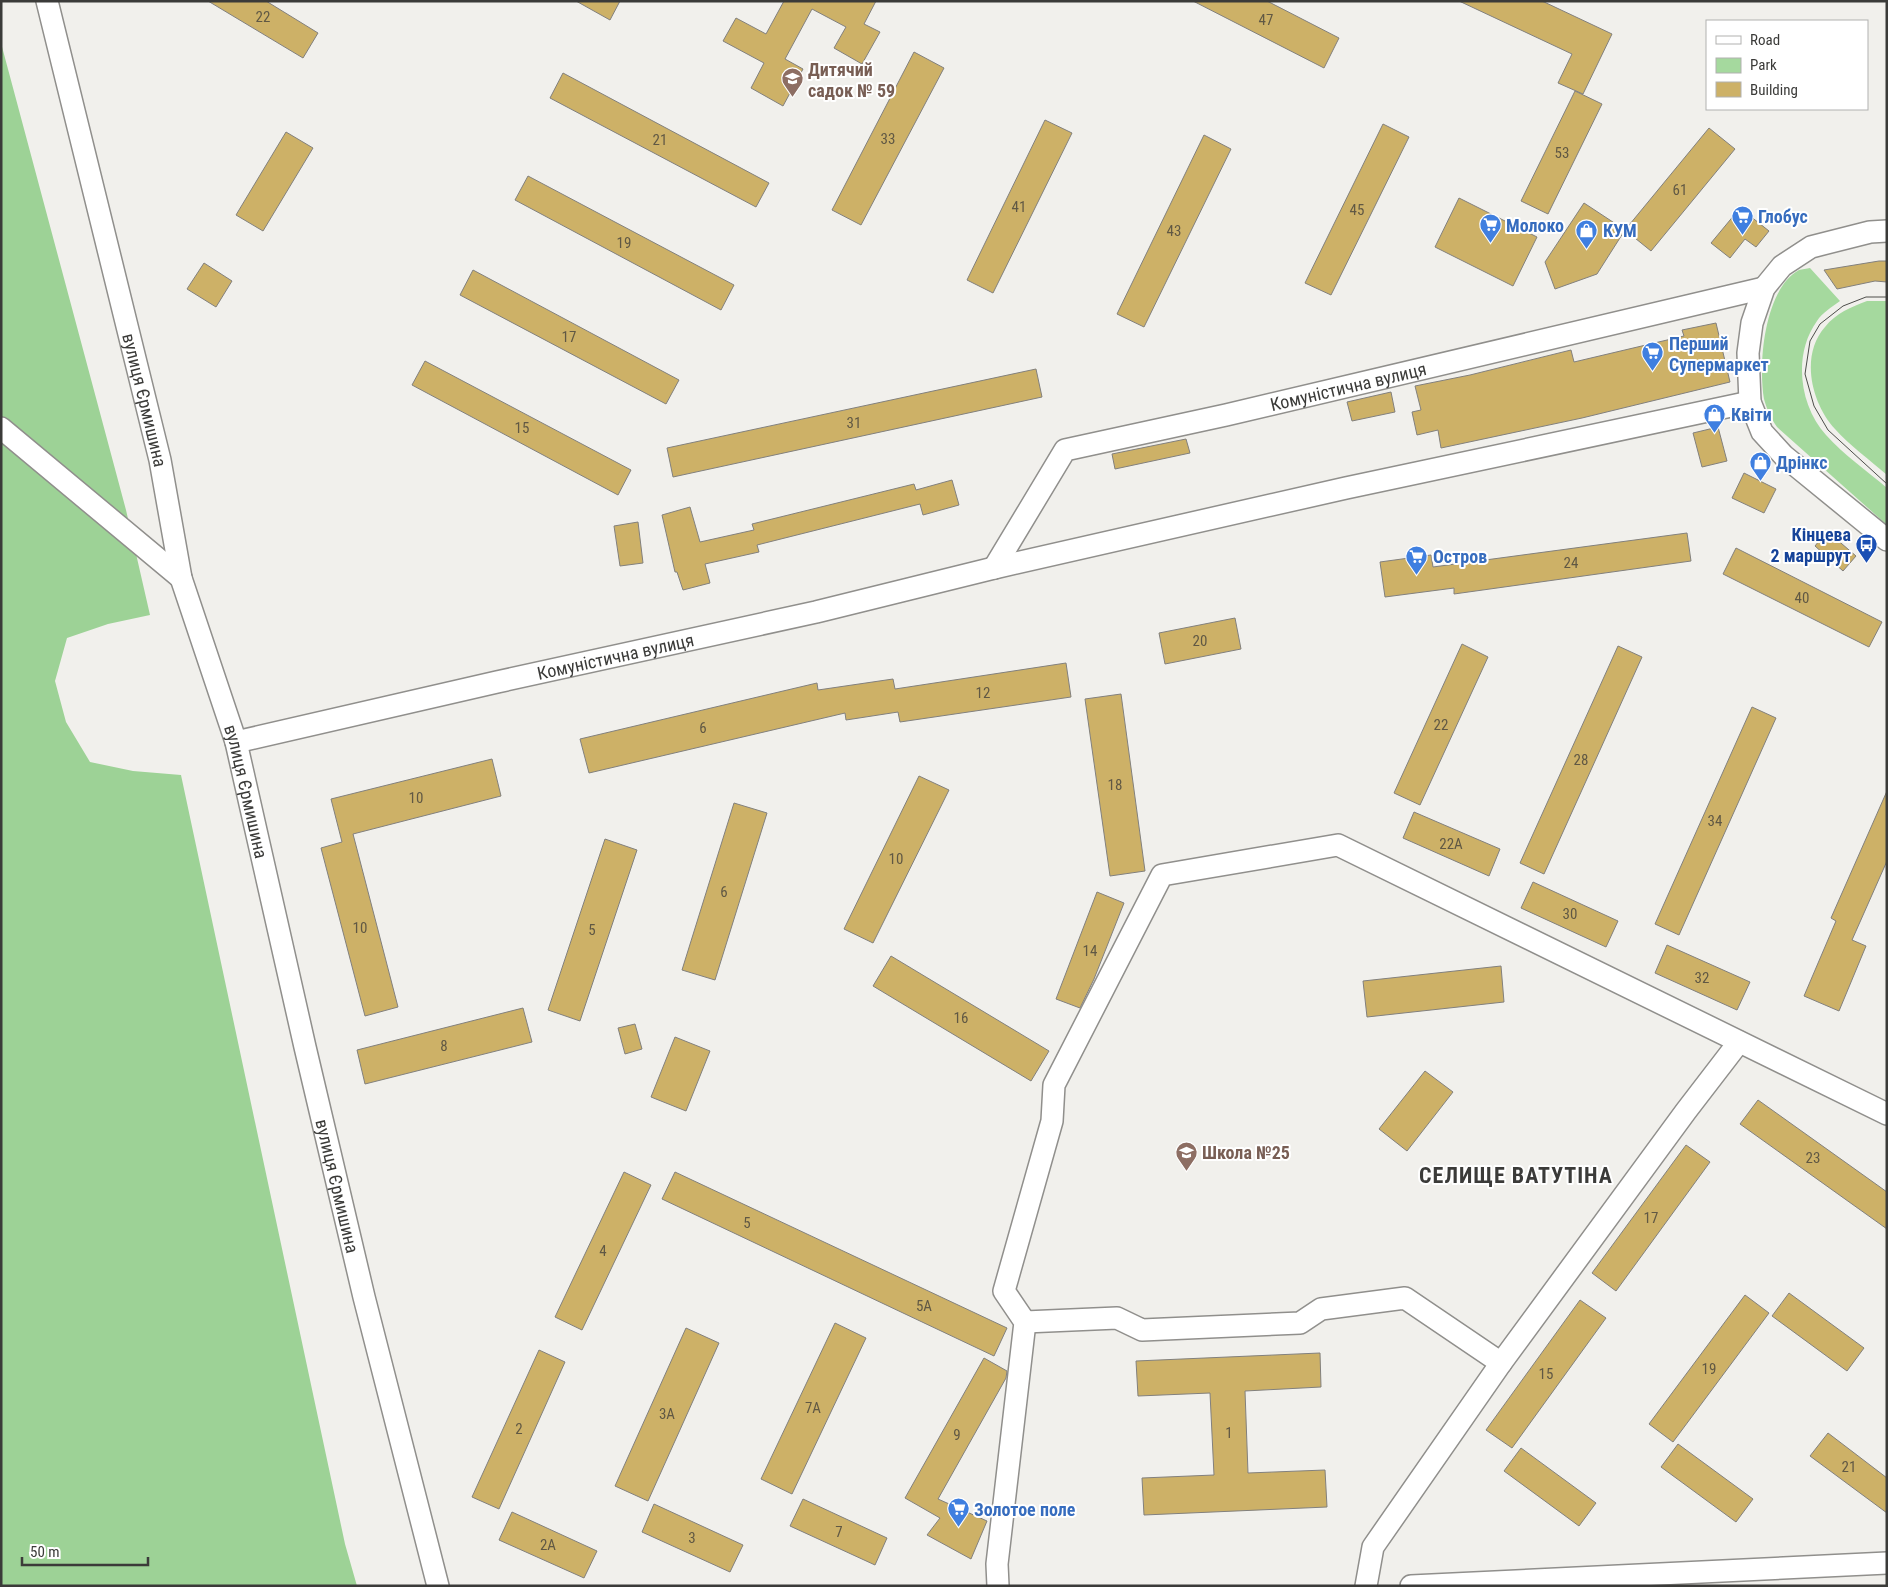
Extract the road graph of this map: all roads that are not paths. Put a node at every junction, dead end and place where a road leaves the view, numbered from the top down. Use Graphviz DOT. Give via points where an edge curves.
graph roads {
  1 [pos="48,1"];
  2 [pos="1887,231"];
  3 [pos="1764,288"];
  4 [pos="1750,402"];
  5 [pos="1,428"];
  6 [pos="1887,540"];
  7 [pos="994,568"];
  8 [pos="181,578"];
  9 [pos="236,742"];
  10 [pos="1739,1042"];
  11 [pos="1887,1114"];
  12 [pos="1025,1322"];
  13 [pos="1501,1363"];
  14 [pos="1887,1563"];
  15 [pos="438,1586"];
  16 [pos="998,1586"];
  17 [pos="1366,1586"];
  18 [pos="1411,1586"];
  1 -- 8 [label="street, вулиця Єрмишина" via="160,460"];
  2 -- 3 [label="street" via="1870,232 1811,247 1782,266"];
  3 -- 4 [label="street" via="1752,323 1748,353"];
  3 -- 7 [label="street, Комуністична вулиця" via="1065,450"];
  4 -- 6 [label="street" via="1762,432 1784,456"];
  4 -- 7 [label="street, Комуністична вулиця" via="1346,488"];
  5 -- 8 [label="street"];
  7 -- 9 [label="street, Комуністична вулиця" via="816,612"];
  8 -- 9 [label="street, вулиця Єрмишина"];
  9 -- 15 [label="street, вулиця Єрмишина" via="364,1296"];
  10 -- 11 [label="street"];
  10 -- 12 [label="street" via="1338,845 1162,875 1054,1085 1052,1120 1004,1291"];
  10 -- 13 [label="street"];
  12 -- 13 [label="street" via="1117,1318 1142,1330 1300,1323 1321,1309 1405,1298"];
  12 -- 16 [label="street" via="997,1564"];
  13 -- 17 [label="street" via="1373,1547"];
  14 -- 18 [label="street"];
}
